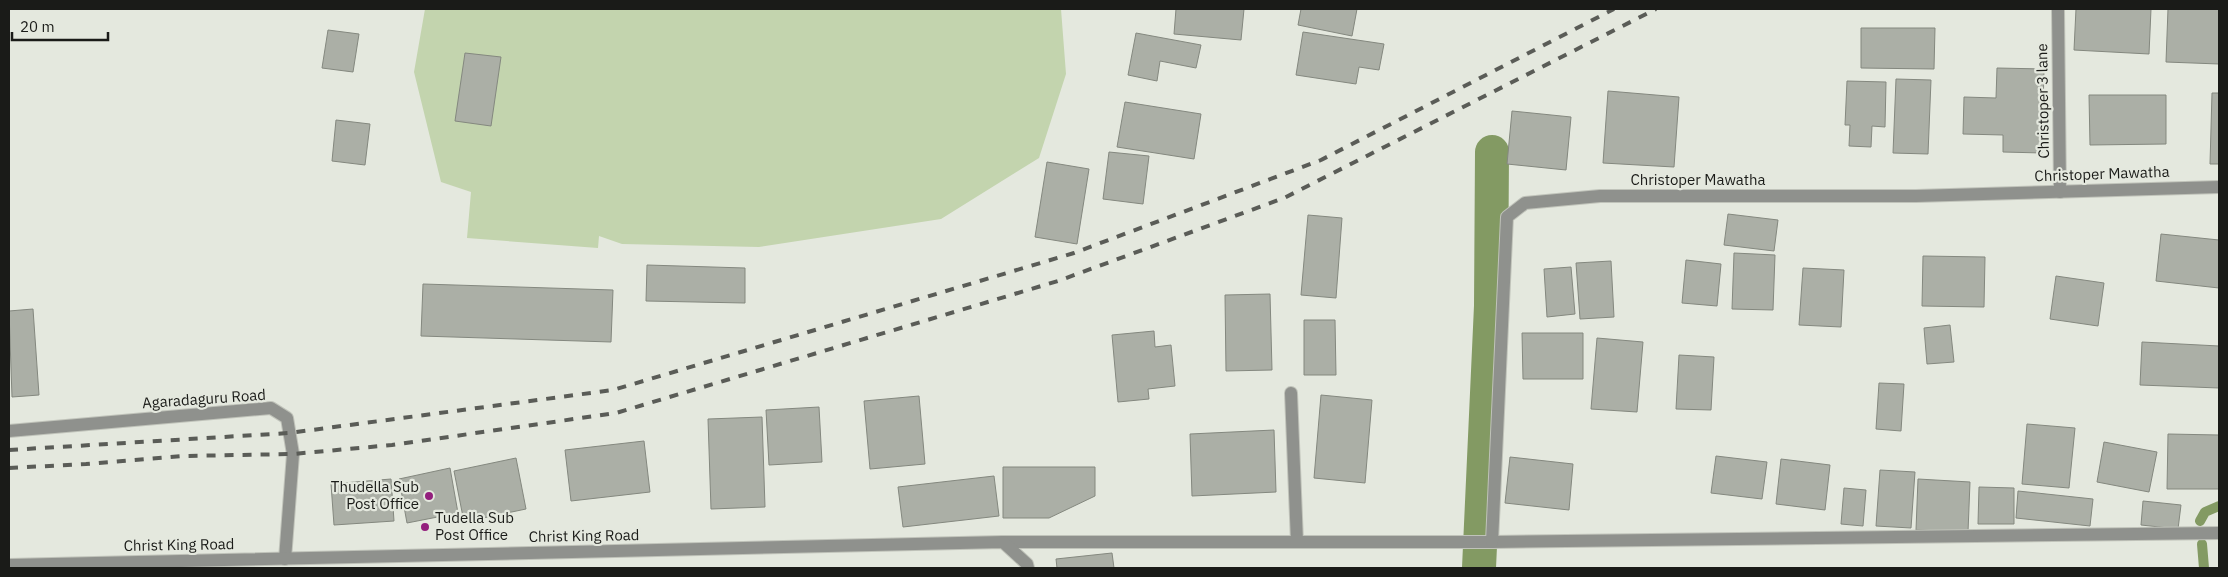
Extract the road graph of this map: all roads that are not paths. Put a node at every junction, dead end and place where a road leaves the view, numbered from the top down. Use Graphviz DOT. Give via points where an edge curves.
graph roads {
  1 [pos="2058,9"];
  2 [pos="2219,187"];
  3 [pos="2060,192"];
  4 [pos="1291,393"];
  5 [pos="9,430"];
  6 [pos="2219,533"];
  7 [pos="1003,542"];
  8 [pos="1297,542"];
  9 [pos="1492,542"];
  10 [pos="285,559"];
  11 [pos="9,565"];
  12 [pos="1028,568"];
  1 -- 3 [label="street, Christoper 3 lane"];
  2 -- 3 [label="street, Christoper Mawatha"];
  3 -- 9 [label="street, Christoper Mawatha" via="1916,196 1600,196 1525,203 1507,217"];
  4 -- 8 [label="street"];
  5 -- 10 [label="street, Agaradaguru Road" via="271,408 287,418 292,454"];
  6 -- 9 [label="street, Christ King Road"];
  7 -- 8 [label="street, Christ King Road"];
  7 -- 10 [label="street, Christ King Road"];
  7 -- 12 [label="street"];
  8 -- 9 [label="street, Christ King Road"];
  10 -- 11 [label="street, Christ King Road"];
}
